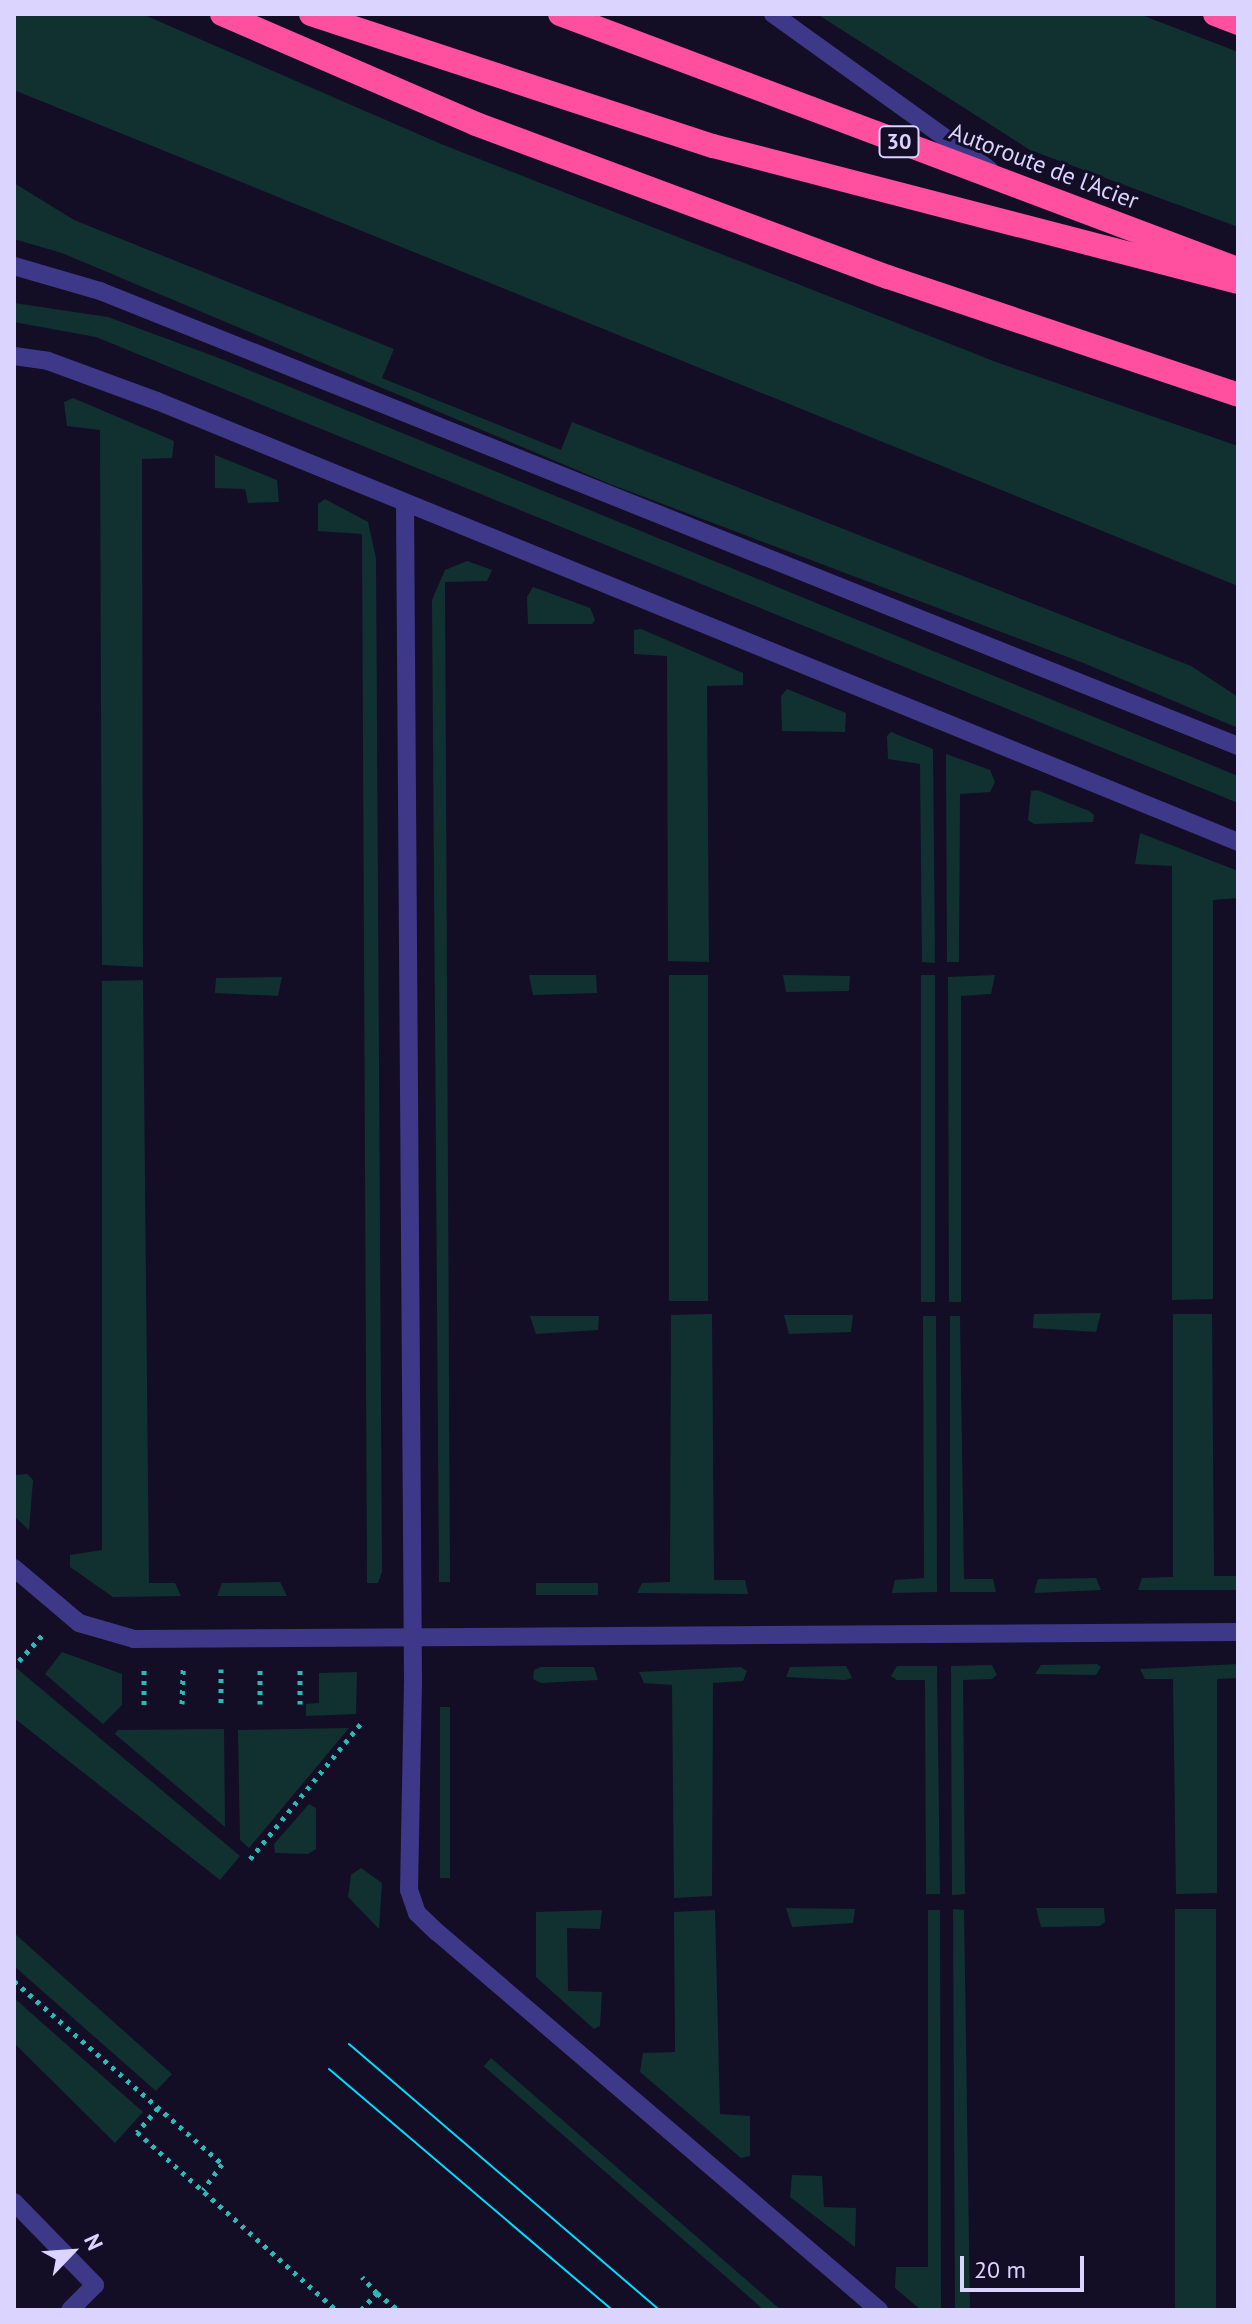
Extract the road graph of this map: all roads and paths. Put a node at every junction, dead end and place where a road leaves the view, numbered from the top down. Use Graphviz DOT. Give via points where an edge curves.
graph roads {
  1 [pos="222,14"];
  2 [pos="311,14"];
  3 [pos="560,14"];
  4 [pos="773,14"];
  5 [pos="1215,14"];
  6 [pos="1238,23"];
  7 [pos="1007,182"];
  8 [pos="14,266"];
  9 [pos="1238,269"];
  10 [pos="1238,282"];
  11 [pos="14,356"];
  12 [pos="1238,395"];
  13 [pos="405,503"];
  14 [pos="1238,746"];
  15 [pos="1238,842"];
  16 [pos="14,1568"];
  17 [pos="50,1627"];
  18 [pos="1238,1632"];
  19 [pos="412,1637"];
  20 [pos="19,1661"];
  21 [pos="183,1669"];
  22 [pos="221,1669"];
  23 [pos="144,1670"];
  24 [pos="260,1670"];
  25 [pos="300,1670"];
  26 [pos="221,1703"];
  27 [pos="182,1704"];
  28 [pos="260,1704"];
  29 [pos="300,1704"];
  30 [pos="144,1705"];
  31 [pos="363,1721"];
  32 [pos="250,1859"];
  33 [pos="14,1981"];
  34 [pos="158,2108"];
  35 [pos="203,2190"];
  36 [pos="14,2202"];
  37 [pos="362,2277"];
  38 [pos="377,2293"];
  39 [pos="70,2310"];
  40 [pos="336,2310"];
  41 [pos="361,2310"];
  42 [pos="398,2310"];
  43 [pos="879,2310"];
  1 -- 12 [label="highway" via="476,124 609,174 888,277"];
  2 -- 10 [label="highway" via="713,146"];
  3 -- 7 [label="highway, Autoroute de l'Acier / 30"];
  4 -- 7 [label="lane"];
  5 -- 6 [label="highway"];
  7 -- 9 [label="highway, Autoroute de l'Acier / 30"];
  8 -- 14 [label="lane" via="100,291"];
  11 -- 13 [label="lane" via="106,381"];
  13 -- 15 [label="lane"];
  13 -- 19 [label="lane"];
  16 -- 19 [label="lane" via="79,1623 116,1638"];
  17 -- 20 [label="path"];
  18 -- 19 [label="lane"];
  19 -- 43 [label="lane" via="409,1890 417,1913"];
  21 -- 27 [label="path"];
  22 -- 26 [label="path"];
  23 -- 30 [label="path"];
  24 -- 28 [label="path"];
  25 -- 29 [label="path"];
  31 -- 32 [label="path"];
  33 -- 34 [label="path"];
  34 -- 35 [label="path" via="222,2164"];
  34 -- 35 [label="path" via="137,2132"];
  35 -- 40 [label="path"];
  36 -- 39 [label="lane" via="95,2285"];
  37 -- 38 [label="path"];
  38 -- 41 [label="path"];
  38 -- 42 [label="path"];
}
